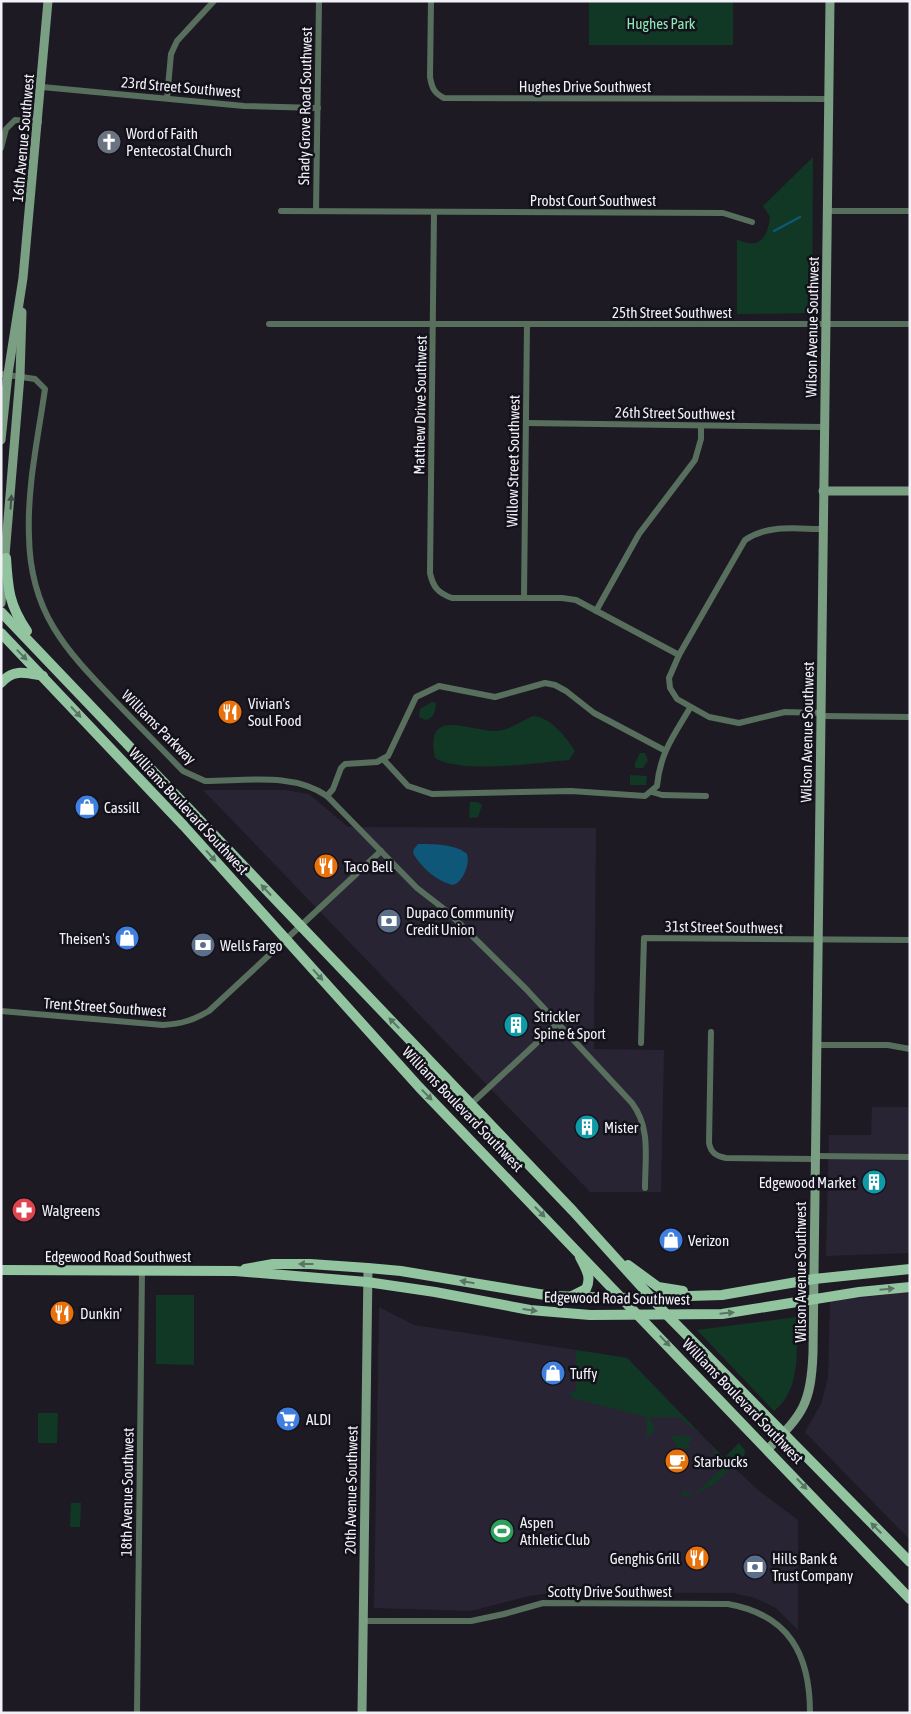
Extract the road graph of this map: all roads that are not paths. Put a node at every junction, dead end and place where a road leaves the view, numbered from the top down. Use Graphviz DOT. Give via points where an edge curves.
graph roads {
  1 [pos="48,1"];
  2 [pos="214,1"];
  3 [pos="319,1"];
  4 [pos="431,1"];
  5 [pos="830,1"];
  6 [pos="42,87"];
  7 [pos="167,98"];
  8 [pos="828,98"];
  9 [pos="318,108"];
  10 [pos="39,122"];
  11 [pos="1,148"];
  12 [pos="281,211"];
  13 [pos="316,211"];
  14 [pos="910,211"];
  15 [pos="434,212"];
  16 [pos="827,212"];
  17 [pos="752,222"];
  18 [pos="23,278"];
  19 [pos="269,324"];
  20 [pos="433,324"];
  21 [pos="527,324"];
  22 [pos="826,324"];
  23 [pos="910,324"];
  24 [pos="4,374"];
  25 [pos="20,376"];
  26 [pos="526,423"];
  27 [pos="702,426"];
  28 [pos="824,427"];
  29 [pos="1,440"];
  30 [pos="823,491"];
  31 [pos="910,491"];
  32 [pos="823,529"];
  33 [pos="6,558"];
  34 [pos="524,598"];
  35 [pos="1,603"];
  36 [pos="596,611"];
  37 [pos="1,612"];
  38 [pos="1,633"];
  39 [pos="43,655"];
  40 [pos="679,656"];
  41 [pos="43,676"];
  42 [pos="1,683"];
  43 [pos="690,708"];
  44 [pos="820,714"];
  45 [pos="910,717"];
  46 [pos="664,750"];
  47 [pos="383,759"];
  48 [pos="652,792"];
  49 [pos="326,796"];
  50 [pos="706,796"];
  51 [pos="381,851"];
  52 [pos="299,926"];
  53 [pos="285,938"];
  54 [pos="818,940"];
  55 [pos="910,940"];
  56 [pos="1,1012"];
  57 [pos="558,1023"];
  58 [pos="711,1032"];
  59 [pos="641,1044"];
  60 [pos="816,1044"];
  61 [pos="910,1049"];
  62 [pos="471,1104"];
  63 [pos="815,1157"];
  64 [pos="910,1158"];
  65 [pos="645,1188"];
  66 [pos="575,1248"];
  67 [pos="608,1249"];
  68 [pos="368,1268"];
  69 [pos="910,1269"];
  70 [pos="1,1270"];
  71 [pos="142,1271"];
  72 [pos="235,1271"];
  73 [pos="814,1279"];
  74 [pos="367,1282"];
  75 [pos="910,1287"];
  76 [pos="722,1295"];
  77 [pos="567,1297"];
  78 [pos="651,1297"];
  79 [pos="623,1298"];
  80 [pos="814,1298"];
  81 [pos="640,1315"];
  82 [pos="667,1315"];
  83 [pos="783,1434"];
  84 [pos="768,1449"];
  85 [pos="910,1562"];
  86 [pos="910,1599"];
  87 [pos="363,1621"];
  88 [pos="137,1713"];
  89 [pos="362,1713"];
  90 [pos="810,1713"];
  1 -- 6 [label="main road, 16th Avenue Southwest"];
  2 -- 7 [label="street" via="177,40 171,54"];
  3 -- 9 [label="street, Shady Grove Road Southwest"];
  4 -- 8 [label="street, Hughes Drive Southwest" via="430,77 437,95 444,98"];
  5 -- 8 [label="main road, Wilson Avenue Southwest"];
  6 -- 7 [label="street, 23rd Street Southwest"];
  6 -- 10 [label="main road, 16th Avenue Southwest"];
  7 -- 9 [label="street, 23rd Street Southwest" via="244,106"];
  8 -- 16 [label="main road, Wilson Avenue Southwest"];
  9 -- 13 [label="street, Shady Grove Road Southwest"];
  10 -- 11 [label="street" via="15,120 6,129"];
  10 -- 18 [label="main road, 16th Avenue Southwest"];
  12 -- 13 [label="street, Probst Court Southwest"];
  13 -- 15 [label="street, Probst Court Southwest"];
  14 -- 16 [label="street"];
  15 -- 17 [label="street, Probst Court Southwest" via="723,213"];
  15 -- 20 [label="street, Matthew Drive Southwest"];
  16 -- 22 [label="main road, Wilson Avenue Southwest"];
  18 -- 24 [label="main road, 16th Avenue Southwest"];
  18 -- 25 [label="main road, 16th Avenue Southwest"];
  19 -- 20 [label="street, 25th Street Southwest"];
  20 -- 21 [label="street, 25th Street Southwest"];
  20 -- 34 [label="street, Matthew Drive Southwest" via="430,573 433,585 441,594 452,598"];
  21 -- 22 [label="street, 25th Street Southwest"];
  21 -- 26 [label="street, Willow Street Southwest"];
  22 -- 23 [label="street, 25th Street Southwest"];
  22 -- 28 [label="main road, Wilson Avenue Southwest"];
  24 -- 25 [label="street, Williams Parkway"];
  24 -- 29 [label="main road, 16th Avenue Southwest"];
  33 -- 25 [label="main road, 16th Avenue Southwest, one-way"];
  25 -- 49 [label="street, Williams Parkway" via="35,379 45,389 31,487 30,557 41,601 72,656 183,771 194,778 205,781 297,782 313,786"];
  26 -- 27 [label="street, 26th Street Southwest"];
  26 -- 34 [label="street, Willow Street Southwest"];
  27 -- 28 [label="street, 26th Street Southwest"];
  27 -- 36 [label="street" via="702,439 695,460 639,534"];
  28 -- 30 [label="main road, Wilson Avenue Southwest"];
  30 -- 31 [label="main road"];
  30 -- 32 [label="main road, Wilson Avenue Southwest"];
  32 -- 40 [label="street" via="770,528 745,540"];
  32 -- 44 [label="main road, Wilson Avenue Southwest"];
  33 -- 35 [label="main road, 16th Avenue Southwest"];
  33 -- 39 [label="main road" via="11,604"];
  34 -- 36 [label="street" via="576,600"];
  36 -- 40 [label="street"];
  37 -- 39 [label="main road, Williams Boulevard Southwest"];
  38 -- 41 [label="main road, Williams Boulevard Southwest, one-way"];
  52 -- 39 [label="main road, Williams Boulevard Southwest, one-way"];
  40 -- 43 [label="street" via="669,678 670,688"];
  41 -- 42 [label="main road" via="14,673"];
  41 -- 53 [label="main road, Williams Boulevard Southwest, one-way"];
  43 -- 44 [label="street" via="709,717 739,723 784,712"];
  43 -- 46 [label="street"];
  44 -- 45 [label="street"];
  44 -- 54 [label="main road, Wilson Avenue Southwest"];
  46 -- 47 [label="street" via="594,713 555,686 544,683 495,697 439,686 416,697 393,748"];
  46 -- 48 [label="street" via="657,786"];
  47 -- 48 [label="street" via="408,786 432,794 571,791 636,797"];
  47 -- 49 [label="street" via="345,764"];
  48 -- 50 [label="street"];
  49 -- 51 [label="street, Williams Parkway"];
  51 -- 52 [label="street, Trent Street Southwest"];
  51 -- 57 [label="street, Williams Parkway" via="448,912"];
  52 -- 53 [label="street, Trent Street Southwest"];
  62 -- 52 [label="main road, Williams Boulevard Southwest, one-way"];
  53 -- 56 [label="street, Trent Street Southwest" via="209,1011 181,1024"];
  53 -- 66 [label="main road, Williams Boulevard Southwest, one-way" via="419,1086"];
  54 -- 55 [label="street, 31st Street Southwest"];
  54 -- 59 [label="street, 31st Street Southwest" via="644,938"];
  54 -- 60 [label="main road, Wilson Avenue Southwest"];
  57 -- 62 [label="street"];
  57 -- 65 [label="street, Williams Parkway" via="641,1115 645,1130"];
  58 -- 63 [label="street" via="711,1151 726,1158"];
  60 -- 61 [label="street" via="888,1044"];
  60 -- 63 [label="main road, Wilson Avenue Southwest"];
  62 -- 67 [label="main road, Williams Boulevard Southwest"];
  63 -- 64 [label="street"];
  63 -- 73 [label="main road, Wilson Avenue Southwest"];
  66 -- 77 [label="main road" via="589,1275 589,1282 586,1289"];
  66 -- 79 [label="main road, Williams Boulevard Southwest"];
  67 -- 76 [label="main road" via="658,1287"];
  67 -- 78 [label="main road, Williams Boulevard Southwest"];
  68 -- 72 [label="main road, Edgewood Road Southwest, one-way" via="285,1264"];
  68 -- 74 [label="main road, 20th Avenue Southwest"];
  77 -- 68 [label="main road, Edgewood Road Southwest, one-way" via="527,1294"];
  69 -- 73 [label="main road, Edgewood Road Southwest"];
  70 -- 71 [label="main road, Edgewood Road Southwest"];
  71 -- 72 [label="main road, Edgewood Road Southwest"];
  71 -- 88 [label="street, 18th Avenue Southwest"];
  72 -- 74 [label="main road, Edgewood Road Southwest"];
  73 -- 76 [label="main road, Edgewood Road Southwest"];
  73 -- 80 [label="main road, Wilson Avenue Southwest"];
  74 -- 81 [label="main road, Edgewood Road Southwest, one-way" via="530,1310"];
  74 -- 87 [label="main road, 20th Avenue Southwest"];
  80 -- 75 [label="main road, Edgewood Road Southwest, one-way"];
  76 -- 78 [label="main road, Edgewood Road Southwest"];
  77 -- 79 [label="main road, Edgewood Road Southwest"];
  78 -- 79 [label="main road, Edgewood Road Southwest"];
  78 -- 82 [label="main road, Williams Boulevard Southwest"];
  79 -- 81 [label="main road, Williams Boulevard Southwest"];
  82 -- 80 [label="main road, Edgewood Road Southwest, one-way" via="722,1314"];
  80 -- 83 [label="main road, Wilson Avenue Southwest" via="812,1379 798,1418"];
  81 -- 82 [label="main road, Edgewood Road Southwest"];
  81 -- 84 [label="main road, Williams Boulevard Southwest, one-way"];
  82 -- 83 [label="main road, Williams Boulevard Southwest"];
  83 -- 84 [label="main road, Wilson Avenue Southwest"];
  85 -- 83 [label="main road, Williams Boulevard Southwest, one-way"];
  84 -- 86 [label="main road, Williams Boulevard Southwest, one-way"];
  87 -- 89 [label="main road, 20th Avenue Southwest"];
  87 -- 90 [label="street, Scotty Drive Southwest" via="471,1621 543,1603 728,1604 749,1607 782,1629 796,1646 806,1667"];
}
